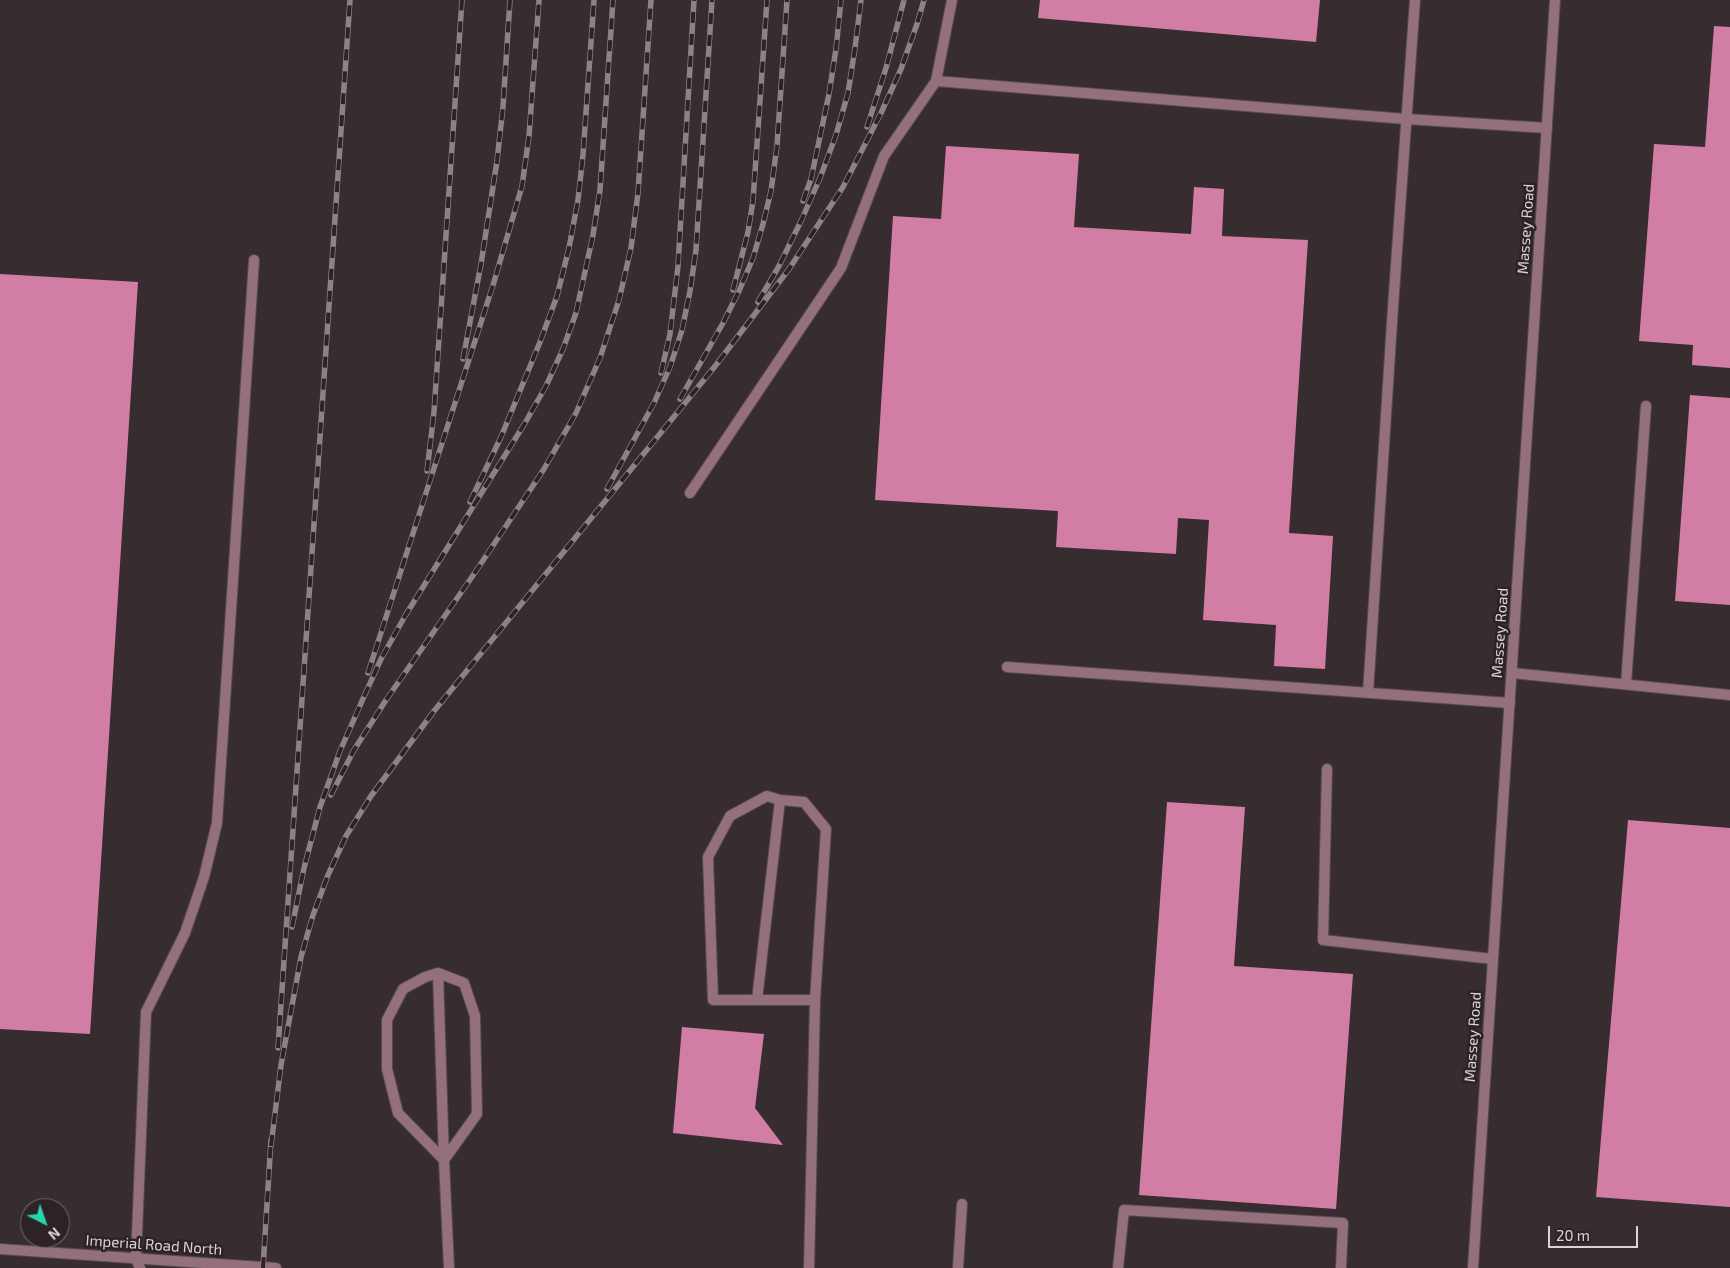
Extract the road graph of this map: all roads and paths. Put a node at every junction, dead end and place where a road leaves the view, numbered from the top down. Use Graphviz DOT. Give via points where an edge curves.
graph roads {
  1 [pos="952,0"];
  2 [pos="1415,0"];
  3 [pos="1555,0"];
  4 [pos="936,81"];
  5 [pos="1406,119"];
  6 [pos="1547,128"];
  7 [pos="254,260"];
  8 [pos="1646,406"];
  9 [pos="690,493"];
  10 [pos="1007,667"];
  11 [pos="1512,673"];
  12 [pos="1626,684"];
  13 [pos="1368,693"];
  14 [pos="1730,695"];
  15 [pos="1510,703"];
  16 [pos="1327,769"];
  17 [pos="780,800"];
  18 [pos="1494,959"];
  19 [pos="438,974"];
  20 [pos="757,1000"];
  21 [pos="816,1000"];
  22 [pos="444,1160"];
  23 [pos="962,1204"];
  24 [pos="0,1249"];
  25 [pos="138,1263"];
  26 [pos="276,1268"];
  27 [pos="449,1268"];
  28 [pos="809,1268"];
  29 [pos="958,1268"];
  30 [pos="1118,1268"];
  31 [pos="1341,1268"];
  32 [pos="1474,1268"];
  1 -- 4 [label="street"];
  2 -- 5 [label="street"];
  3 -- 6 [label="street, Massey Road"];
  4 -- 5 [label="street"];
  4 -- 9 [label="street" via="884,156 841,268"];
  5 -- 6 [label="street"];
  5 -- 13 [label="street"];
  6 -- 11 [label="street, Massey Road"];
  7 -- 25 [label="street" via="217,823 185,934 146,1012"];
  8 -- 12 [label="street"];
  10 -- 13 [label="street"];
  11 -- 12 [label="street"];
  11 -- 15 [label="street, Massey Road"];
  12 -- 14 [label="street"];
  13 -- 15 [label="street"];
  15 -- 18 [label="street, Massey Road"];
  16 -- 18 [label="street" via="1323,940"];
  17 -- 20 [label="street"];
  17 -- 20 [label="street" via="767,796 730,816 708,857 713,1000"];
  17 -- 21 [label="street" via="804,802 826,829"];
  18 -- 32 [label="street, Massey Road"];
  19 -- 22 [label="street"];
  19 -- 22 [label="street" via="464,983 475,1016 477,1114"];
  19 -- 22 [label="street" via="403,989 387,1020 387,1068 398,1113"];
  20 -- 21 [label="street"];
  21 -- 28 [label="street"];
  22 -- 27 [label="street"];
  23 -- 29 [label="street"];
  24 -- 25 [label="street, Imperial Road North"];
  25 -- 26 [label="street, Imperial Road North"];
  30 -- 31 [label="street" via="1124,1210 1343,1223"];
}
